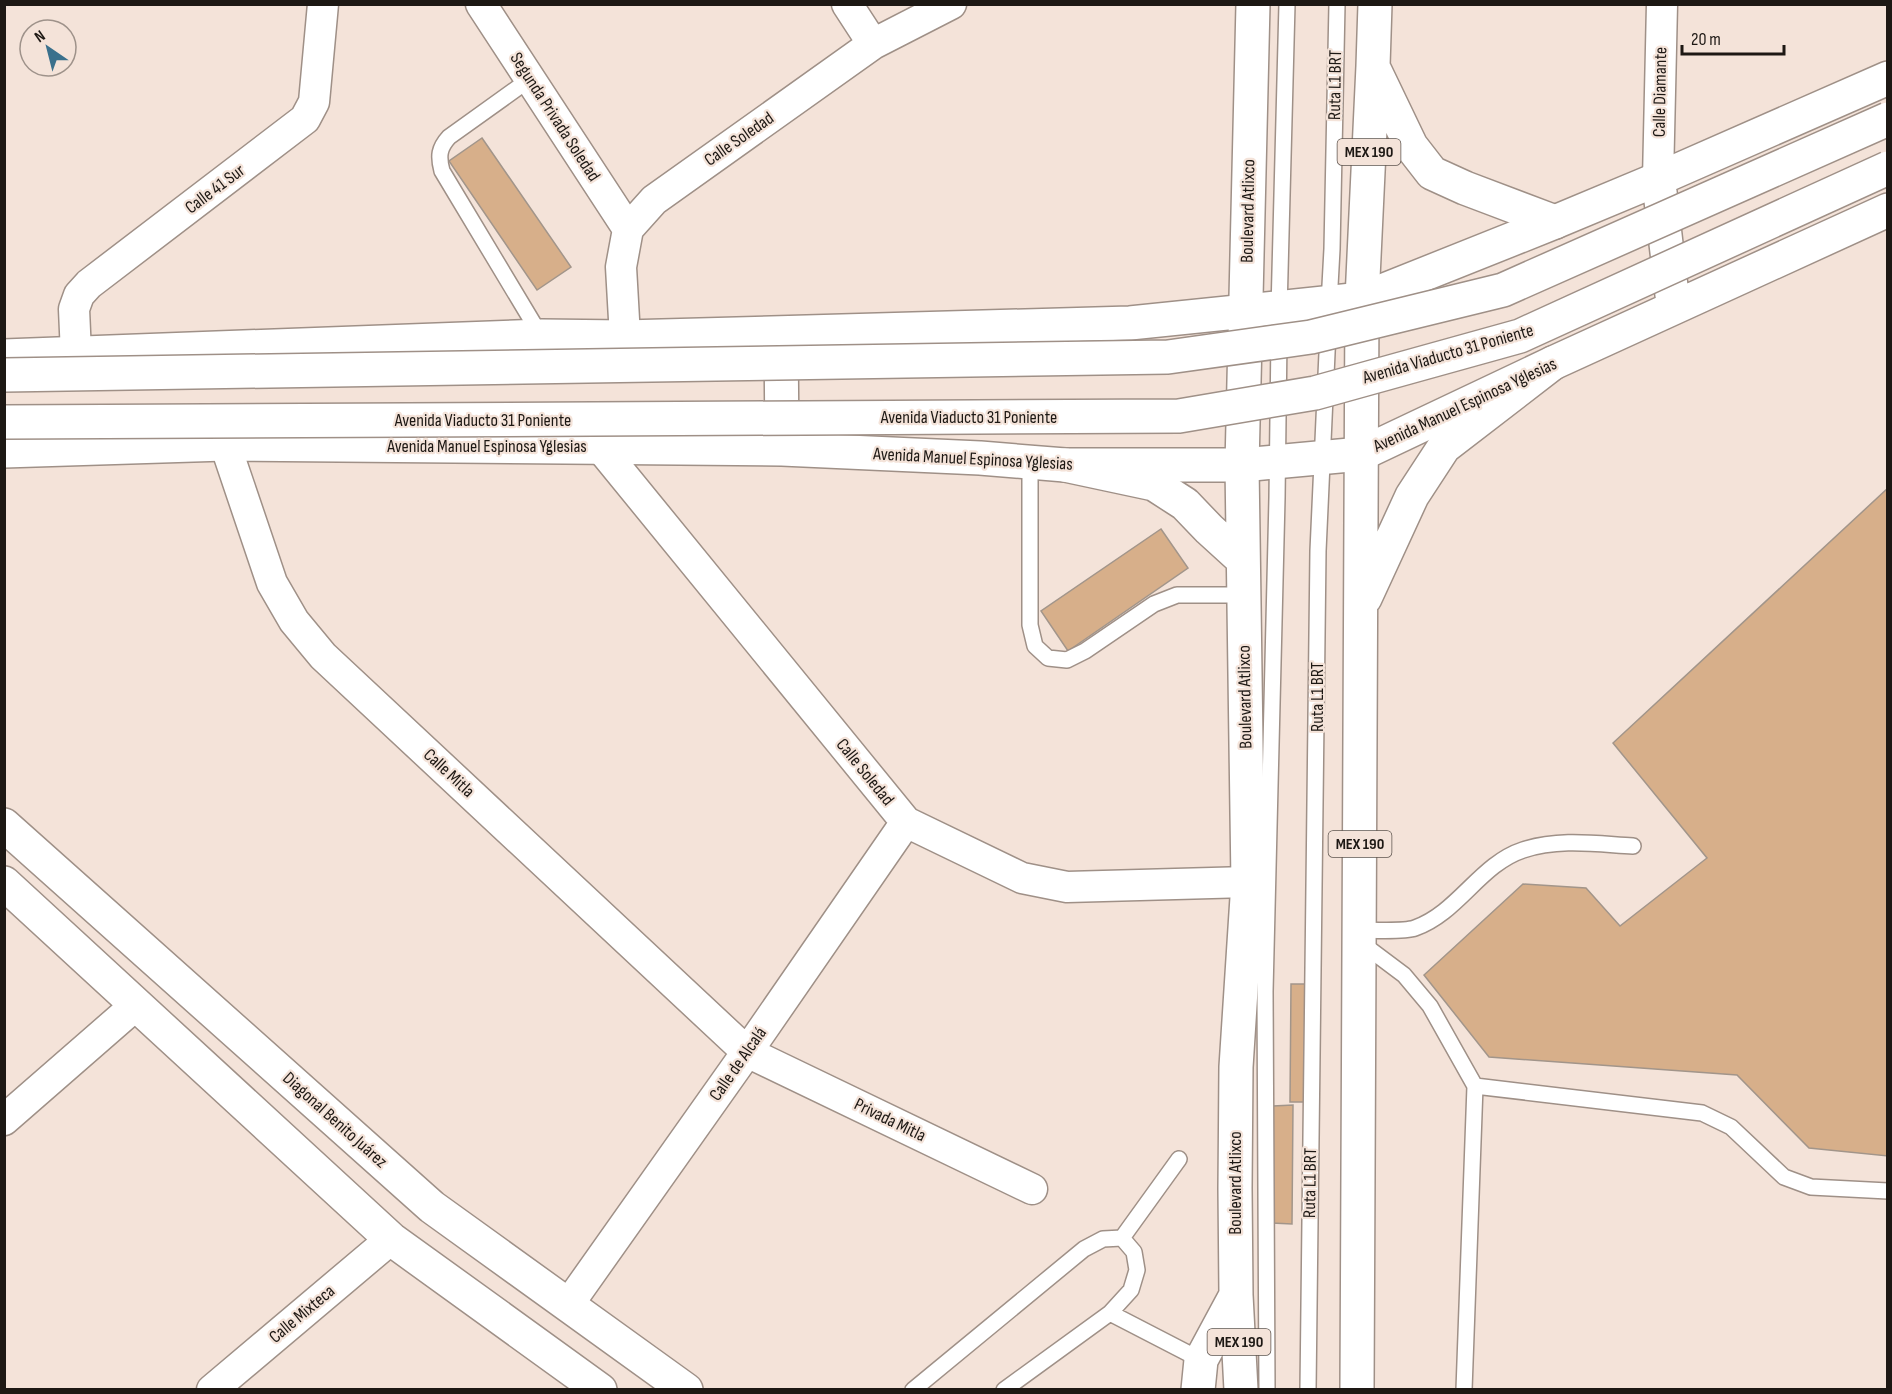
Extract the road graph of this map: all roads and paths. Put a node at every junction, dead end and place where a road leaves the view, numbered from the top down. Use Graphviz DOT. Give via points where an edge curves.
graph roads {
  1 [pos="323,4"];
  2 [pos="481,4"];
  3 [pos="848,4"];
  4 [pos="951,4"];
  5 [pos="1253,4"];
  6 [pos="1287,4"];
  7 [pos="1336,4"];
  8 [pos="1375,4"];
  9 [pos="1662,4"];
  10 [pos="873,44"];
  11 [pos="1373,66"];
  12 [pos="530,78"];
  13 [pos="1887,78"];
  14 [pos="1887,119"];
  15 [pos="1887,168"];
  16 [pos="1658,179"];
  17 [pos="1887,210"];
  18 [pos="1555,222"];
  19 [pos="628,229"];
  20 [pos="1362,298"];
  21 [pos="1329,302"];
  22 [pos="1280,307"];
  23 [pos="1674,309"];
  24 [pos="1246,310"];
  25 [pos="781,332"];
  26 [pos="542,336"];
  27 [pos="625,337"];
  28 [pos="1245,346"];
  29 [pos="76,354"];
  30 [pos="5,359"];
  31 [pos="1553,363"];
  32 [pos="4,422"];
  33 [pos="225,444"];
  34 [pos="600,447"];
  35 [pos="782,449"];
  36 [pos="4,451"];
  37 [pos="1361,454"];
  38 [pos="1322,457"];
  39 [pos="1277,461"];
  40 [pos="1030,462"];
  41 [pos="1065,465"];
  42 [pos="1242,465"];
  43 [pos="1243,560"];
  44 [pos="1244,595"];
  45 [pos="1360,608"];
  46 [pos="906,822"];
  47 [pos="4,825"];
  48 [pos="1633,846"];
  49 [pos="1248,882"];
  50 [pos="4,883"];
  51 [pos="1360,936"];
  52 [pos="137,1004"];
  53 [pos="747,1052"];
  54 [pos="1475,1086"];
  55 [pos="4,1120"];
  56 [pos="1179,1158"];
  57 [pos="1032,1189"];
  58 [pos="1887,1191"];
  59 [pos="1122,1238"];
  60 [pos="391,1239"];
  61 [pos="1236,1295"];
  62 [pos="568,1305"];
  63 [pos="1110,1313"];
  64 [pos="1199,1375"];
  65 [pos="212,1389"];
  66 [pos="600,1389"];
  67 [pos="686,1389"];
  68 [pos="913,1389"];
  69 [pos="1004,1389"];
  70 [pos="1241,1389"];
  71 [pos="1267,1389"];
  72 [pos="1308,1389"];
  73 [pos="1357,1389"];
  74 [pos="1464,1389"];
  1 -- 29 [label="street, Calle 41 Sur" via="314,102 305,119 89,284 74,309"];
  2 -- 12 [label="street, Segunda Privada Soledad"];
  3 -- 10 [label="street"];
  4 -- 10 [label="street, Calle Soledad"];
  5 -- 24 [label="main road, Boulevard Atlixco / MEX 190"];
  6 -- 22 [label="lane"];
  7 -- 21 [label="lane, Ruta L1 BRT"];
  8 -- 11 [label="main road, MEX 190"];
  9 -- 16 [label="street, Calle Diamante"];
  10 -- 19 [label="street, Calle Soledad" via="654,200"];
  11 -- 18 [label="main road" via="1411,146 1432,172"];
  11 -- 20 [label="main road, MEX 190"];
  12 -- 19 [label="street, Segunda Privada Soledad"];
  12 -- 26 [label="lane" via="449,137 441,147 439,159 442,171"];
  13 -- 16 [label="main road"];
  14 -- 28 [label="main road, bridge" via="1503,290 1311,336"];
  15 -- 32 [label="main road, Avenida Viaducto 31 Poniente, bridge" via="1520,336 1315,393 1179,416"];
  16 -- 18 [label="main road"];
  16 -- 23 [label="main road"];
  17 -- 23 [label="main road, Avenida Manuel Espinosa Yglesias"];
  18 -- 20 [label="main road"];
  19 -- 27 [label="street" via="621,267"];
  20 -- 21 [label="main road"];
  20 -- 37 [label="main road, MEX 190"];
  21 -- 22 [label="main road"];
  21 -- 38 [label="lane, Ruta L1 BRT"];
  22 -- 24 [label="main road"];
  22 -- 39 [label="lane"];
  23 -- 31 [label="main road, Avenida Manuel Espinosa Yglesias"];
  24 -- 25 [label="main road" via="1130,323"];
  24 -- 28 [label="main road, Boulevard Atlixco / MEX 190"];
  25 -- 27 [label="main road"];
  25 -- 35 [label="main road"];
  26 -- 27 [label="main road"];
  26 -- 29 [label="main road"];
  28 -- 30 [label="main road, bridge" via="1168,357"];
  28 -- 42 [label="main road, Boulevard Atlixco / MEX 190"];
  29 -- 30 [label="main road"];
  31 -- 37 [label="main road, Avenida Manuel Espinosa Yglesias"];
  31 -- 45 [label="main road" via="1444,447 1412,496"];
  33 -- 34 [label="main road, Avenida Manuel Espinosa Yglesias"];
  33 -- 36 [label="main road, Avenida Manuel Espinosa Yglesias"];
  33 -- 53 [label="street, Calle Mitla" via="272,583 294,621 323,656"];
  34 -- 35 [label="main road, Avenida Manuel Espinosa Yglesias"];
  34 -- 46 [label="street, Calle Soledad"];
  35 -- 40 [label="main road, Avenida Manuel Espinosa Yglesias"];
  37 -- 38 [label="main road, Avenida Manuel Espinosa Yglesias"];
  37 -- 45 [label="main road, MEX 190"];
  38 -- 39 [label="main road, Avenida Manuel Espinosa Yglesias"];
  38 -- 72 [label="lane, Ruta L1 BRT"];
  39 -- 42 [label="main road, Avenida Manuel Espinosa Yglesias"];
  39 -- 71 [label="lane" via="1265,990"];
  40 -- 41 [label="main road, Avenida Manuel Espinosa Yglesias"];
  40 -- 44 [label="lane" via="1030,625 1035,646 1048,658 1066,660 1085,651 1154,604 1177,595"];
  41 -- 42 [label="main road, Avenida Manuel Espinosa Yglesias"];
  41 -- 43 [label="main road" via="1154,484 1185,504"];
  42 -- 43 [label="main road, Boulevard Atlixco / MEX 190"];
  43 -- 44 [label="main road, Boulevard Atlixco / MEX 190"];
  44 -- 49 [label="main road, Boulevard Atlixco / MEX 190"];
  45 -- 51 [label="main road, MEX 190"];
  46 -- 49 [label="street, Calle Soledad" via="1022,878 1067,887"];
  46 -- 53 [label="street, Calle de Alcalá"];
  47 -- 62 [label="main road, Diagonal Benito Juárez" via="432,1207"];
  48 -- 51 [label="lane" via="1554,843 1521,850 1496,865 1447,910 1414,928"];
  49 -- 61 [label="main road, Boulevard Atlixco / MEX 190" via="1236,1067"];
  50 -- 52 [label="main road"];
  51 -- 54 [label="lane" via="1404,975 1430,1006"];
  51 -- 73 [label="main road, MEX 190"];
  52 -- 55 [label="street"];
  52 -- 60 [label="main road"];
  53 -- 57 [label="street, Privada Mitla"];
  53 -- 62 [label="street, Calle de Alcalá"];
  54 -- 58 [label="lane" via="1702,1113 1731,1127 1784,1177 1811,1187"];
  54 -- 74 [label="lane"];
  56 -- 59 [label="lane"];
  59 -- 63 [label="lane" via="1134,1252 1137,1270 1131,1290"];
  59 -- 68 [label="lane" via="1103,1239 1084,1249"];
  60 -- 65 [label="street, Calle Mixteca"];
  60 -- 66 [label="main road"];
  61 -- 64 [label="main road"];
  61 -- 70 [label="main road, Boulevard Atlixco / MEX 190"];
  62 -- 67 [label="main road, Diagonal Benito Juárez"];
  63 -- 64 [label="lane"];
  63 -- 69 [label="lane"];
}
